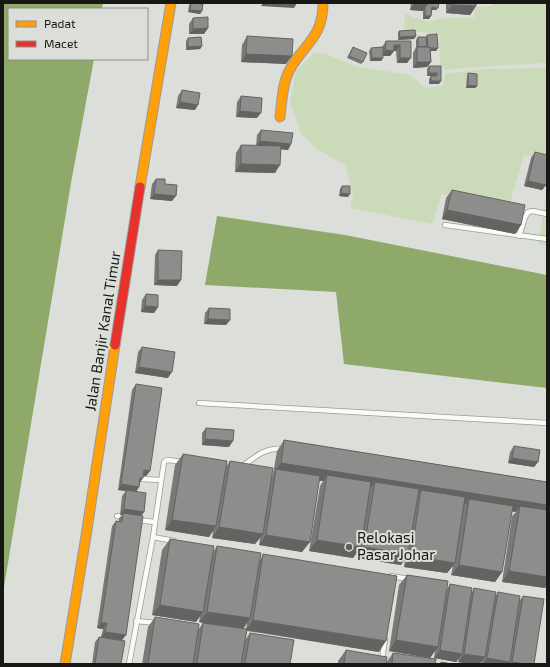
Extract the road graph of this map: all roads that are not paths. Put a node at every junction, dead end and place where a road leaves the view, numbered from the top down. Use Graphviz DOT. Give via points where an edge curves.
graph roads {
  1 [pos="171,3"];
  2 [pos="323,3"];
  3 [pos="280,118"];
  4 [pos="547,214"];
  5 [pos="446,225"];
  6 [pos="519,236"];
  7 [pos="547,239"];
  8 [pos="199,403"];
  9 [pos="547,423"];
  10 [pos="292,450"];
  11 [pos="190,462"];
  12 [pos="236,467"];
  13 [pos="141,479"];
  14 [pos="159,480"];
  15 [pos="117,516"];
  16 [pos="153,522"];
  17 [pos="153,537"];
  18 [pos="176,541"];
  19 [pos="387,575"];
  20 [pos="394,577"];
  21 [pos="417,580"];
  22 [pos="393,584"];
  23 [pos="136,621"];
  24 [pos="159,624"];
  25 [pos="386,636"];
  26 [pos="389,660"];
  27 [pos="382,661"];
  28 [pos="66,664"];
  29 [pos="129,664"];
  1 -- 28 [label="street, Jalan Banjir Kanal Timur" via="133,227"];
  2 -- 3 [label="street" via="320,26 285,78"];
  4 -- 6 [label="lane" via="528,212"];
  5 -- 6 [label="lane"];
  6 -- 7 [label="lane"];
  8 -- 9 [label="lane"];
  10 -- 12 [label="lane" via="277,448 265,451 244,465"];
  11 -- 14 [label="lane" via="165,460"];
  13 -- 14 [label="lane"];
  14 -- 16 [label="lane"];
  15 -- 16 [label="lane"];
  16 -- 17 [label="lane"];
  17 -- 18 [label="lane"];
  17 -- 23 [label="lane"];
  19 -- 20 [label="lane"];
  20 -- 21 [label="lane"];
  20 -- 22 [label="lane"];
  23 -- 24 [label="lane"];
  23 -- 29 [label="lane"];
  25 -- 27 [label="lane"];
  26 -- 27 [label="lane"];
}
